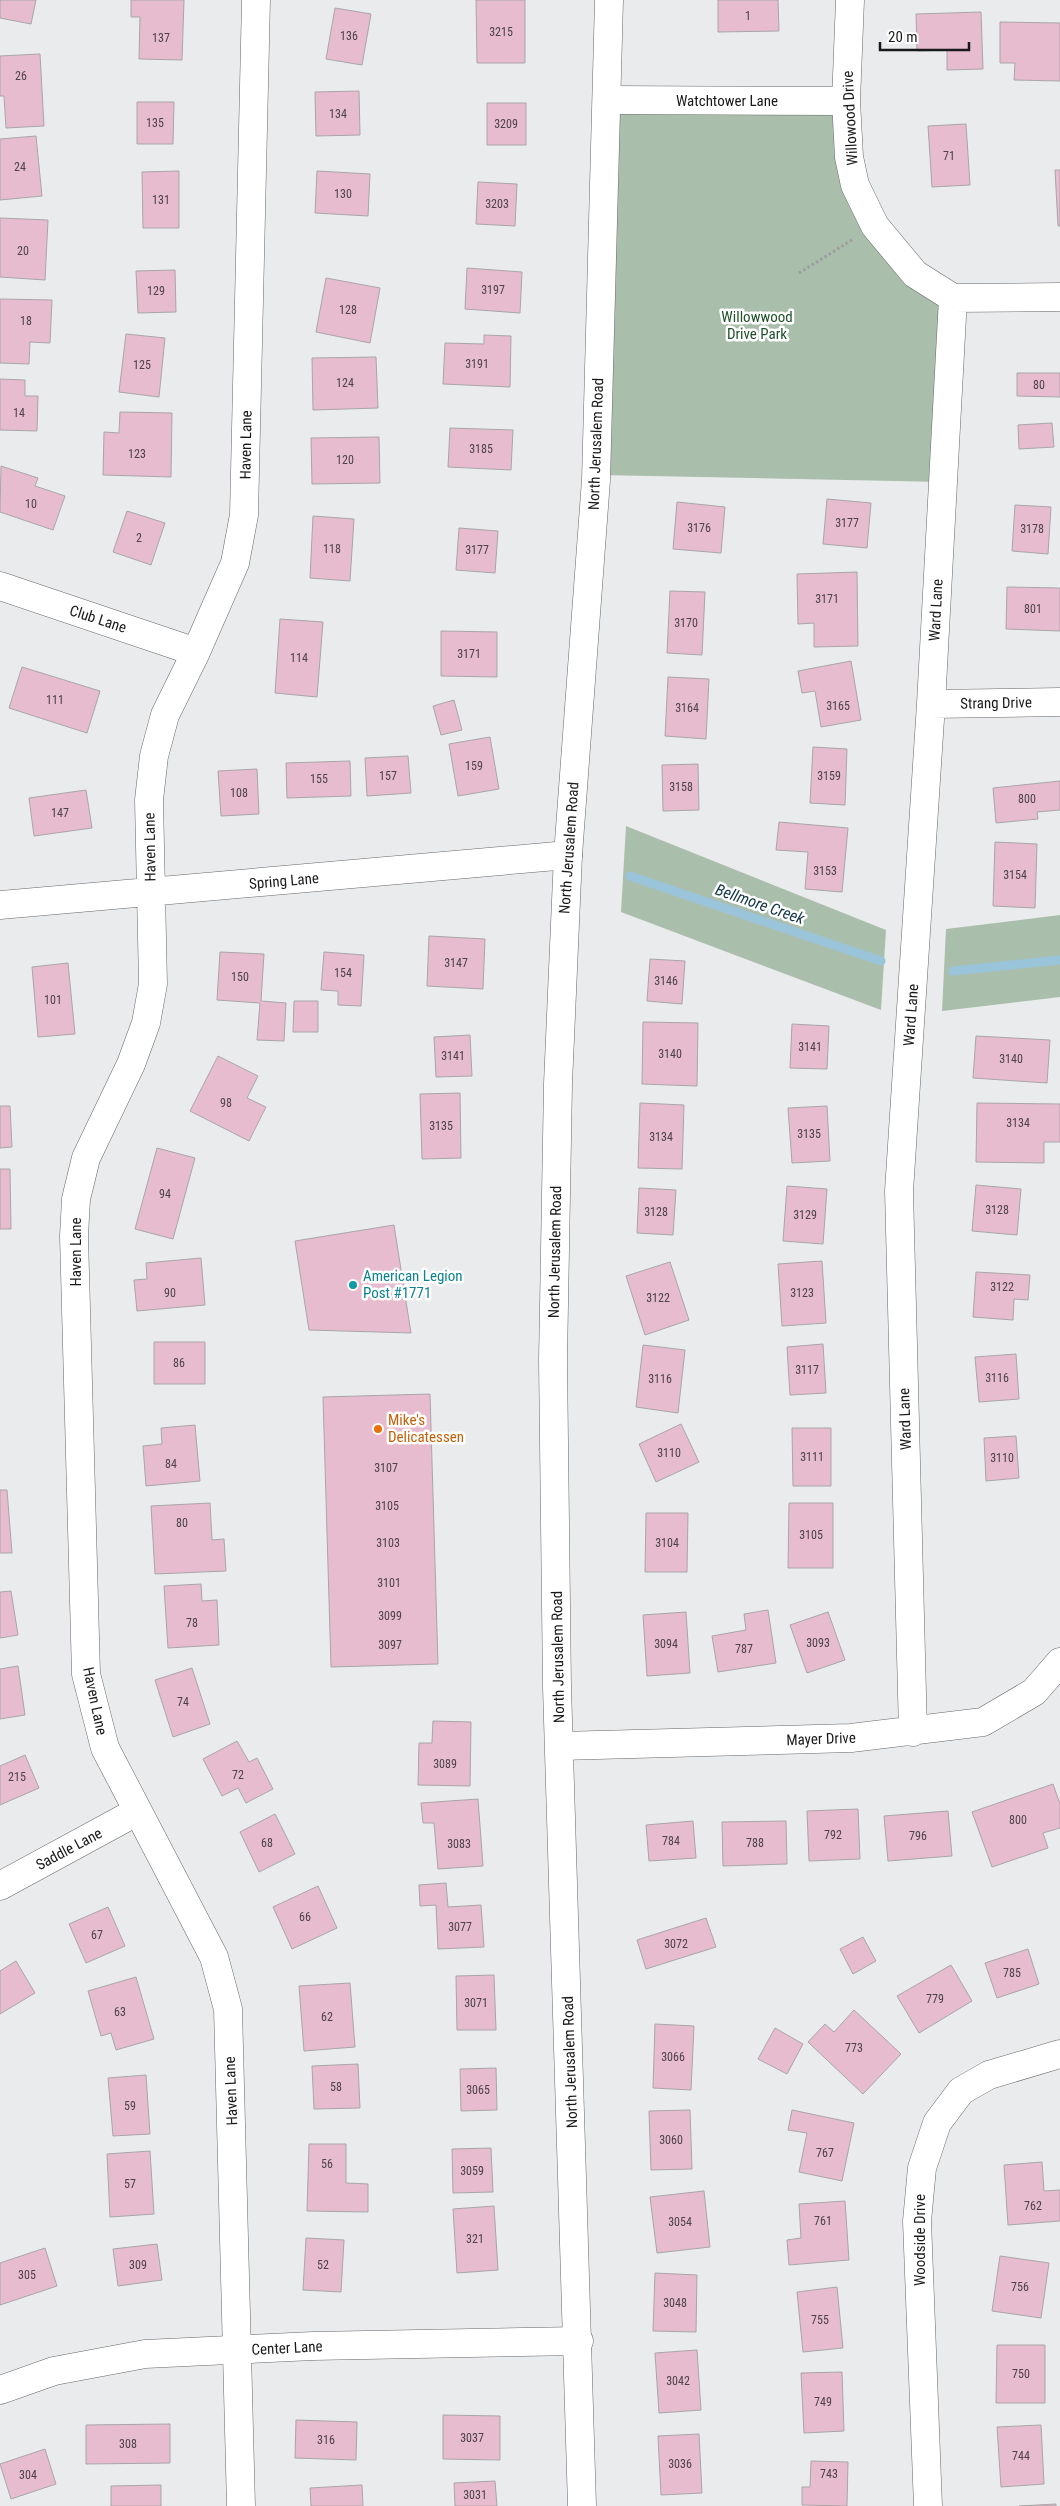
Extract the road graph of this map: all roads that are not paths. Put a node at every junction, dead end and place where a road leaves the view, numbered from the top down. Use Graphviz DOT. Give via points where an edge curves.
graph roads {
  1 [pos="256,0"];
  2 [pos="609,0"];
  3 [pos="850,0"];
  4 [pos="607,100"];
  5 [pos="846,101"];
  6 [pos="1060,297"];
  7 [pos="953,298"];
  8 [pos="0,586"];
  9 [pos="196,652"];
  10 [pos="1060,702"];
  11 [pos="931,704"];
  12 [pos="568,855"];
  13 [pos="150,892"];
  14 [pos="0,905"];
  15 [pos="1060,1662"];
  16 [pos="913,1732"];
  17 [pos="560,1746"];
  18 [pos="138,1811"];
  19 [pos="0,1886"];
  20 [pos="1060,2054"];
  21 [pos="579,2341"];
  22 [pos="238,2350"];
  23 [pos="0,2390"];
  24 [pos="241,2506"];
  25 [pos="582,2506"];
  26 [pos="928,2506"];
  1 -- 9 [label="street, Haven Lane" via="244,515 235,563"];
  2 -- 4 [label="street, North Jerusalem Road"];
  3 -- 5 [label="street, Willowood Drive"];
  4 -- 5 [label="street, Watchtower Lane"];
  4 -- 12 [label="street, North Jerusalem Road" via="596,480"];
  5 -- 7 [label="street, Willowood Drive" via="849,157 855,185 875,226 914,274"];
  6 -- 7 [label="street"];
  7 -- 11 [label="street, Ward Lane"];
  8 -- 9 [label="street, Club Lane"];
  9 -- 13 [label="street, Haven Lane" via="164,715 154,756 149,800"];
  10 -- 11 [label="street, Strang Drive"];
  11 -- 16 [label="street, Ward Lane" via="899,1191"];
  12 -- 13 [label="street, Spring Lane"];
  12 -- 17 [label="street, North Jerusalem Road" via="558,1084 554,1360"];
  13 -- 14 [label="street, Spring Lane"];
  13 -- 18 [label="street, Haven Lane" via="152,984 146,1023 131,1064 86,1158 76,1199 74,1236 86,1674 105,1748"];
  15 -- 16 [label="street, Mayer Drive" via="1034,1692 983,1722"];
  16 -- 17 [label="street, Mayer Drive" via="851,1738"];
  17 -- 21 [label="street, North Jerusalem Road"];
  18 -- 19 [label="street, Saddle Lane"];
  18 -- 22 [label="street, Haven Lane" via="214,1957 228,2009"];
  20 -- 26 [label="street, Woodside Drive" via="989,2075 961,2092 937,2123 922,2168 917,2221"];
  21 -- 22 [label="street, Center Lane"];
  21 -- 25 [label="street, North Jerusalem Road"];
  22 -- 23 [label="street, Center Lane" via="145,2354 54,2371"];
  22 -- 24 [label="street, Haven Lane"];
}
